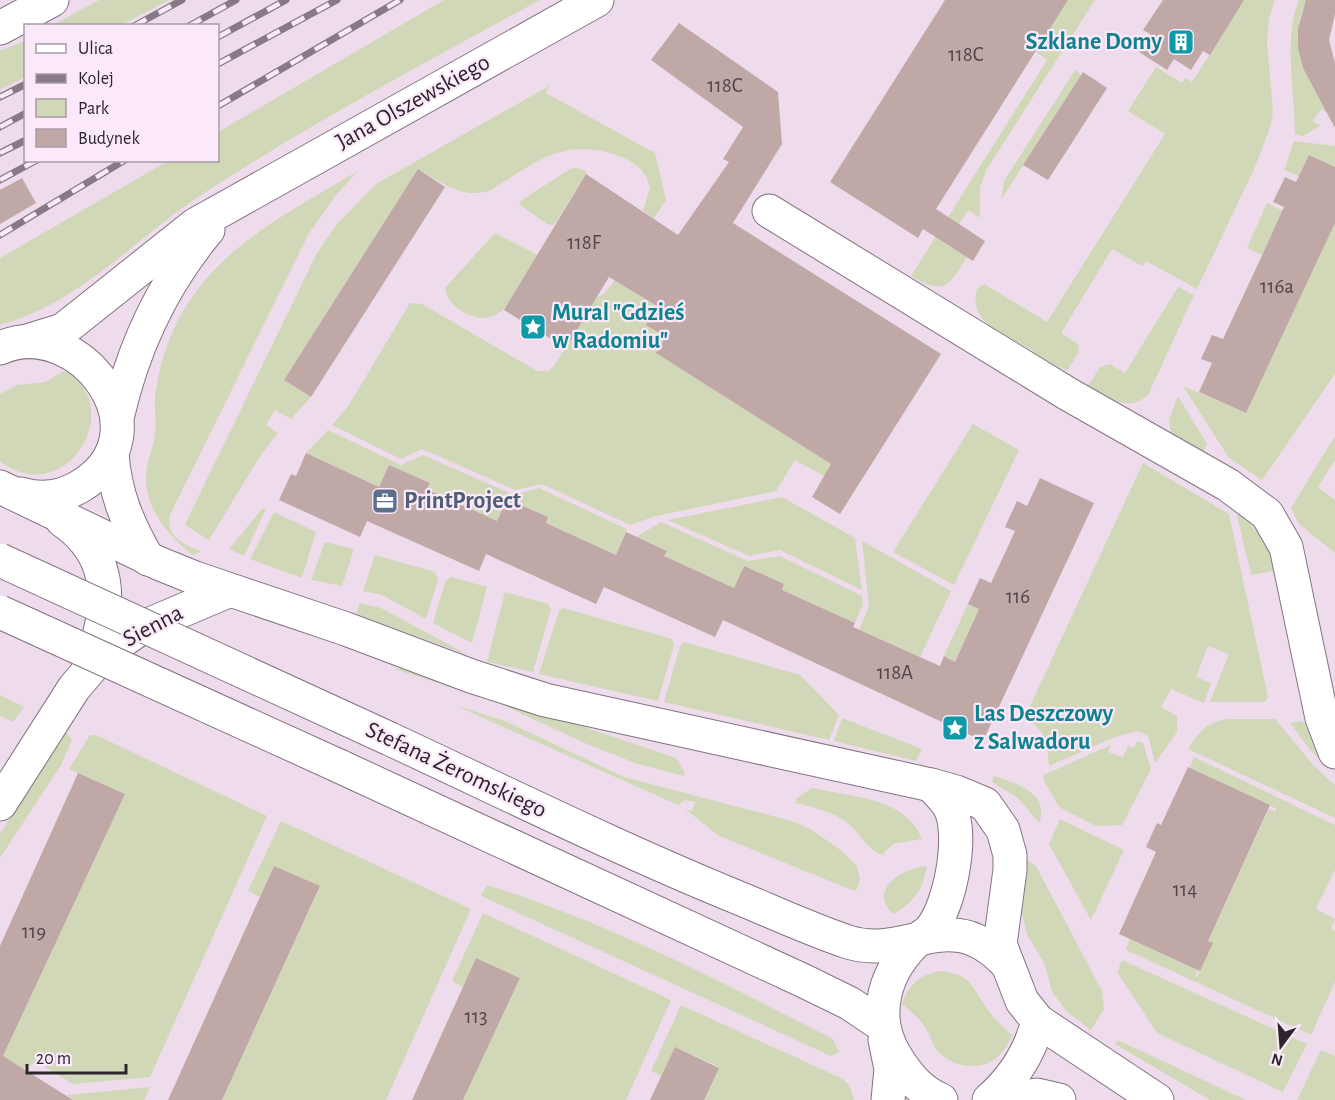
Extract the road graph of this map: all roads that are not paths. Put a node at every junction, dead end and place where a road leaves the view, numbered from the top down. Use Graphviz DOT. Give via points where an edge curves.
graph roads {
  1 [pos="52,0"];
  2 [pos="597,0"];
  3 [pos="0,28"];
  4 [pos="229,206"];
  5 [pos="769,211"];
  6 [pos="13,344"];
  7 [pos="118,414"];
  8 [pos="112,454"];
  9 [pos="0,487"];
  10 [pos="43,507"];
  11 [pos="148,559"];
  12 [pos="0,560"];
  13 [pos="228,591"];
  14 [pos="0,612"];
  15 [pos="86,673"];
  16 [pos="1335,752"];
  17 [pos="931,785"];
  18 [pos="0,804"];
  19 [pos="920,937"];
  20 [pos="1005,962"];
  21 [pos="1038,1021"];
  22 [pos="884,1033"];
  23 [pos="888,1100"];
  24 [pos="941,1100"];
  25 [pos="989,1100"];
  26 [pos="998,1100"];
  27 [pos="1059,1100"];
  28 [pos="1157,1100"];
  1 -- 3 [label="main road"];
  2 -- 4 [label="main road, Jana Olszewskiego"];
  4 -- 6 [label="main road, Jana Olszewskiego" via="195,225 63,330"];
  4 -- 7 [label="main road, Jana Olszewskiego" via="190,252 161,297 135,352"];
  5 -- 16 [label="main road" via="1068,394 1228,485 1267,514 1286,547 1322,718"];
  6 -- 7 [label="main road" via="58,348 88,367 107,387"];
  7 -- 8 [label="main road, Jana Olszewskiego"];
  8 -- 9 [label="main road" via="100,472 59,495 26,496"];
  8 -- 11 [label="main road" via="114,481 124,515"];
  9 -- 10 [label="main road, Stefana Żeromskiego"];
  10 -- 11 [label="main road, Stefana Żeromskiego"];
  10 -- 15 [label="main road, Sienna" via="68,524 95,552 104,575 102,628"];
  11 -- 13 [label="main road, Stefana Żeromskiego"];
  12 -- 19 [label="main road, Stefana Żeromskiego, bridge" via="694,879 849,942 888,946"];
  13 -- 15 [label="main road, Sienna" via="141,628 103,654"];
  13 -- 17 [label="main road, Stefana Żeromskiego" via="545,700"];
  14 -- 22 [label="main road, Stefana Żeromskiego, bridge" via="785,972 849,1003"];
  15 -- 18 [label="main road, Sienna"];
  17 -- 19 [label="main road" via="951,808 957,836 943,902 931,929"];
  17 -- 20 [label="main road, Stefana Żeromskiego" via="985,804 1002,830 1010,855 1000,944"];
  19 -- 20 [label="main road, Stefana Żeromskiego" via="947,934 972,938 994,950"];
  19 -- 22 [label="main road" via="887,983"];
  20 -- 21 [label="main road, Stefana Żeromskiego" via="1022,1001"];
  21 -- 25 [label="main road" via="1033,1041 1019,1067"];
  21 -- 28 [label="main road, Stefana Żeromskiego"];
  22 -- 23 [label="main road" via="891,1069"];
  22 -- 24 [label="main road, Stefana Żeromskiego" via="912,1080"];
  26 -- 27 [label="main road" via="1037,1095"];
}
